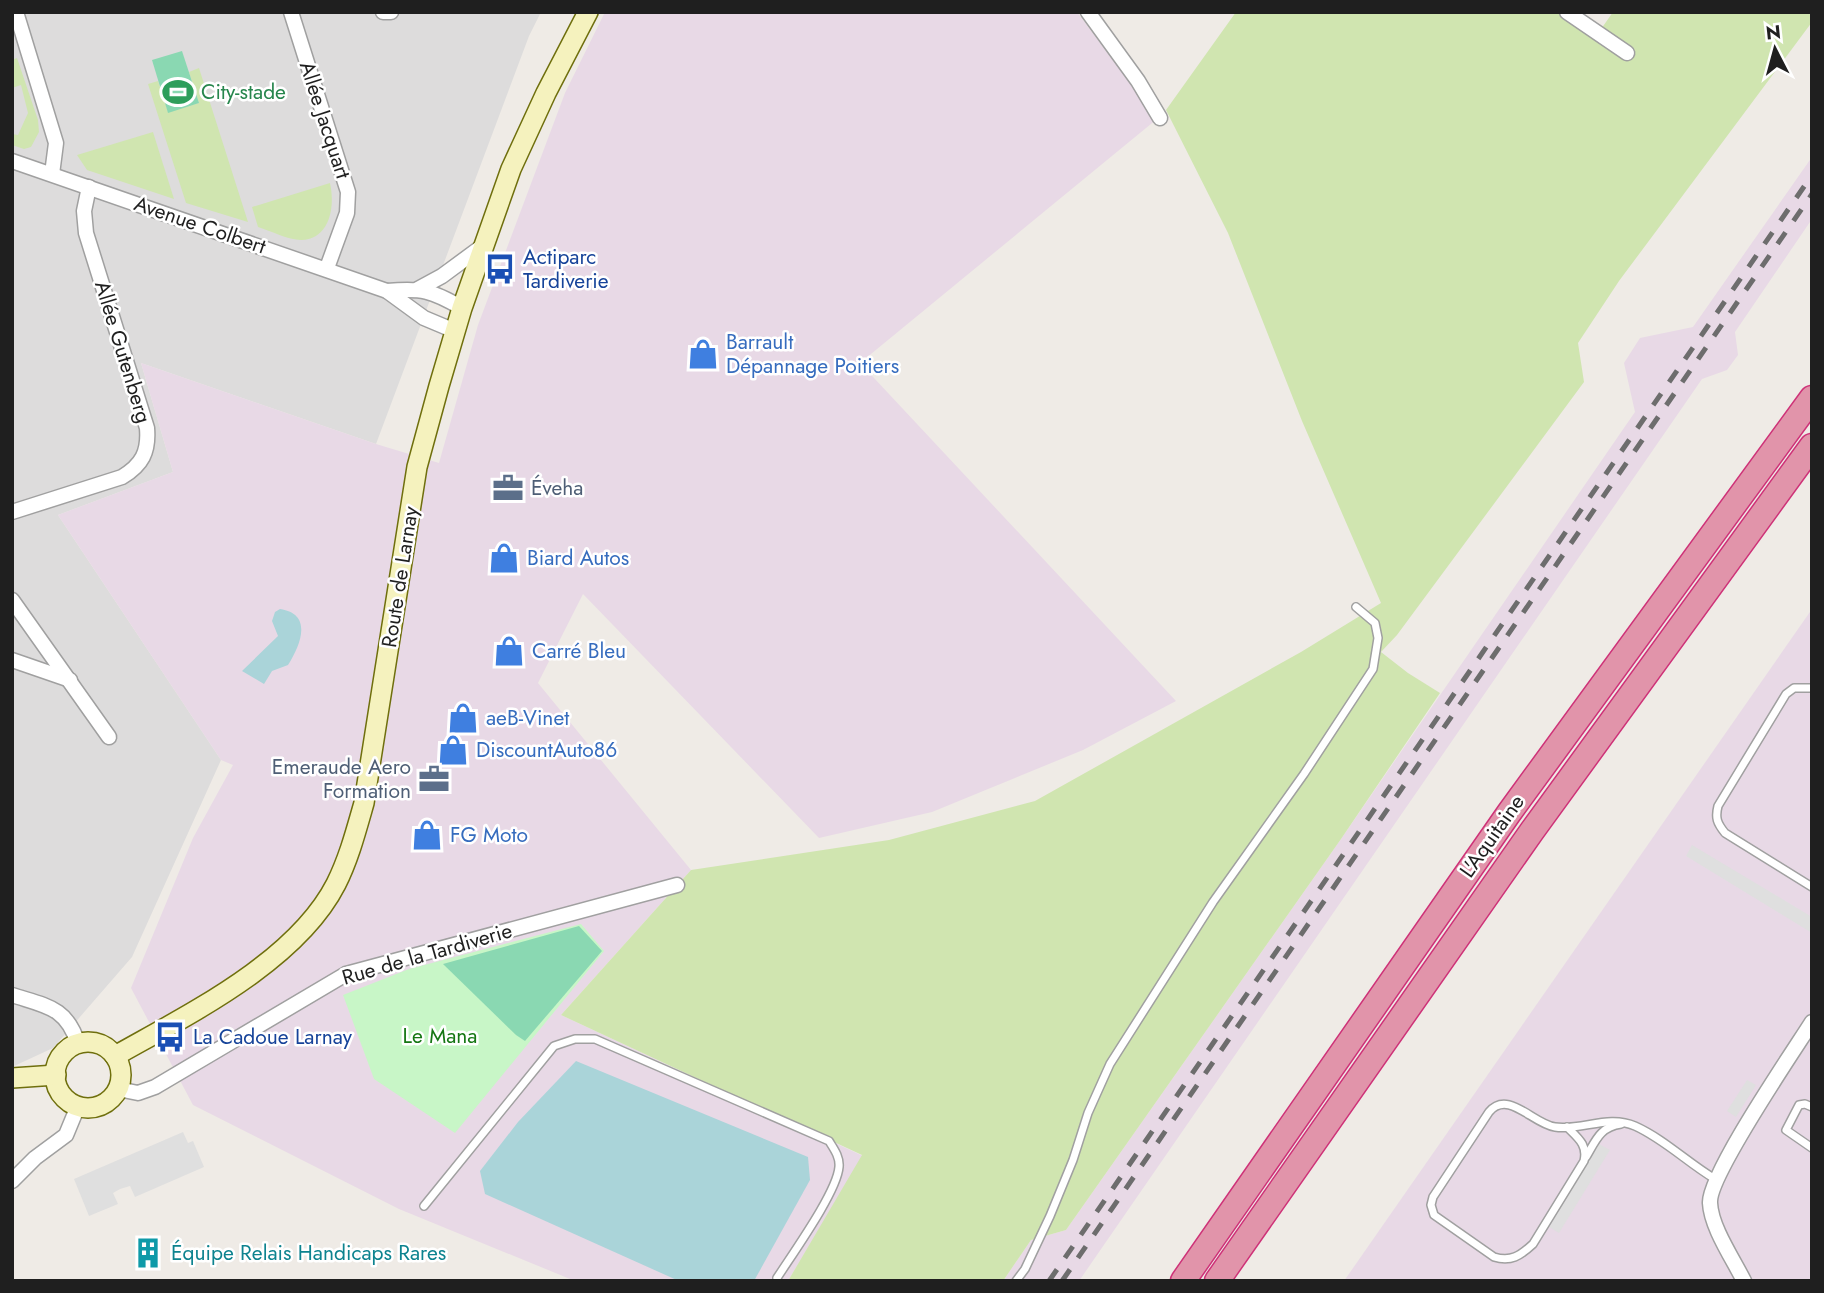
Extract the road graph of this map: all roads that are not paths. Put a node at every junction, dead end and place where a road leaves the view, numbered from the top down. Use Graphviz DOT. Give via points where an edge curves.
graph roads {
  1 [pos="16,12"];
  2 [pos="290,12"];
  3 [pos="383,12"];
  4 [pos="391,12"];
  5 [pos="588,12"];
  6 [pos="1088,12"];
  7 [pos="1567,12"];
  8 [pos="1627,52"];
  9 [pos="1160,118"];
  10 [pos="12,161"];
  11 [pos="52,174"];
  12 [pos="89,187"];
  13 [pos="484,245"];
  14 [pos="327,268"];
  15 [pos="418,289"];
  16 [pos="387,291"];
  17 [pos="462,308"];
  18 [pos="455,331"];
  19 [pos="1812,398"];
  20 [pos="1812,446"];
  21 [pos="12,513"];
  22 [pos="12,600"];
  23 [pos="1356,607"];
  24 [pos="12,660"];
  25 [pos="70,680"];
  26 [pos="1812,688"];
  27 [pos="109,737"];
  28 [pos="677,885"];
  29 [pos="1812,887"];
  30 [pos="12,995"];
  31 [pos="1812,1022"];
  32 [pos="78,1044"];
  33 [pos="115,1056"];
  34 [pos="56,1075"];
  35 [pos="12,1078"];
  36 [pos="118,1089"];
  37 [pos="78,1106"];
  38 [pos="1812,1107"];
  39 [pos="1625,1123"];
  40 [pos="1567,1127"];
  41 [pos="1812,1148"];
  42 [pos="1584,1161"];
  43 [pos="1715,1179"];
  44 [pos="12,1181"];
  45 [pos="424,1206"];
  46 [pos="777,1278"];
  47 [pos="1016,1281"];
  48 [pos="1183,1281"];
  49 [pos="1217,1281"];
  50 [pos="1744,1281"];
  1 -- 11 [label="street" via="56,143"];
  2 -- 14 [label="street, Allée Jacquart" via="348,192 347,213"];
  3 -- 4 [label="street"];
  5 -- 13 [label="street, Route de Larnay" via="526,135"];
  6 -- 9 [label="street"];
  7 -- 8 [label="street"];
  10 -- 11 [label="street, Avenue Colbert"];
  11 -- 12 [label="street, Avenue Colbert"];
  12 -- 14 [label="street, Avenue Colbert"];
  12 -- 21 [label="street, Allée Gutenberg" via="86,233 148,428 145,456 122,477"];
  13 -- 15 [label="street, Avenue Colbert"];
  13 -- 17 [label="street, Route de Larnay"];
  14 -- 16 [label="street, Avenue Colbert"];
  15 -- 16 [label="street, Avenue Colbert"];
  15 -- 17 [label="street, Avenue Colbert"];
  16 -- 18 [label="street, Avenue Colbert" via="424,318"];
  17 -- 18 [label="street, Route de Larnay"];
  18 -- 33 [label="street, Route de Larnay" via="417,467 364,803 335,886 273,959"];
  19 -- 48 [label="highway, L'Aquitaine" via="1508,813"];
  20 -- 49 [label="highway, L'Aquitaine" via="1539,820"];
  22 -- 25 [label="street"];
  23 -- 47 [label="lane" via="1375,624 1378,638 1373,669 1213,902 1110,1064 1051,1216"];
  24 -- 25 [label="street"];
  25 -- 27 [label="street"];
  26 -- 29 [label="lane" via="1794,688 1786,694 1716,815 1725,833"];
  28 -- 36 [label="street, Rue de la Tardiverie" via="346,974 155,1087 138,1093"];
  30 -- 32 [label="street" via="60,1012"];
  31 -- 43 [label="street"];
  32 -- 33 [label="street" via="99,1044"];
  32 -- 34 [label="street" via="62,1056"];
  33 -- 36 [label="street" via="121,1072"];
  34 -- 35 [label="street"];
  34 -- 37 [label="street" via="62,1094"];
  36 -- 37 [label="street" via="106,1103"];
  37 -- 44 [label="street" via="66,1135"];
  38 -- 41 [label="lane" via="1799,1105 1786,1130"];
  39 -- 40 [label="lane"];
  39 -- 42 [label="lane" via="1605,1128"];
  39 -- 43 [label="lane" via="1648,1133"];
  40 -- 42 [label="lane" via="1584,1145"];
  40 -- 42 [label="lane" via="1538,1121 1511,1104 1493,1107 1433,1198 1431,1210 1481,1250 1502,1260 1515,1259 1533,1244"];
  43 -- 50 [label="street" via="1709,1198 1713,1218"];
  45 -- 46 [label="lane" via="554,1046 575,1039 595,1040 830,1141 839,1165 834,1186"];
}
